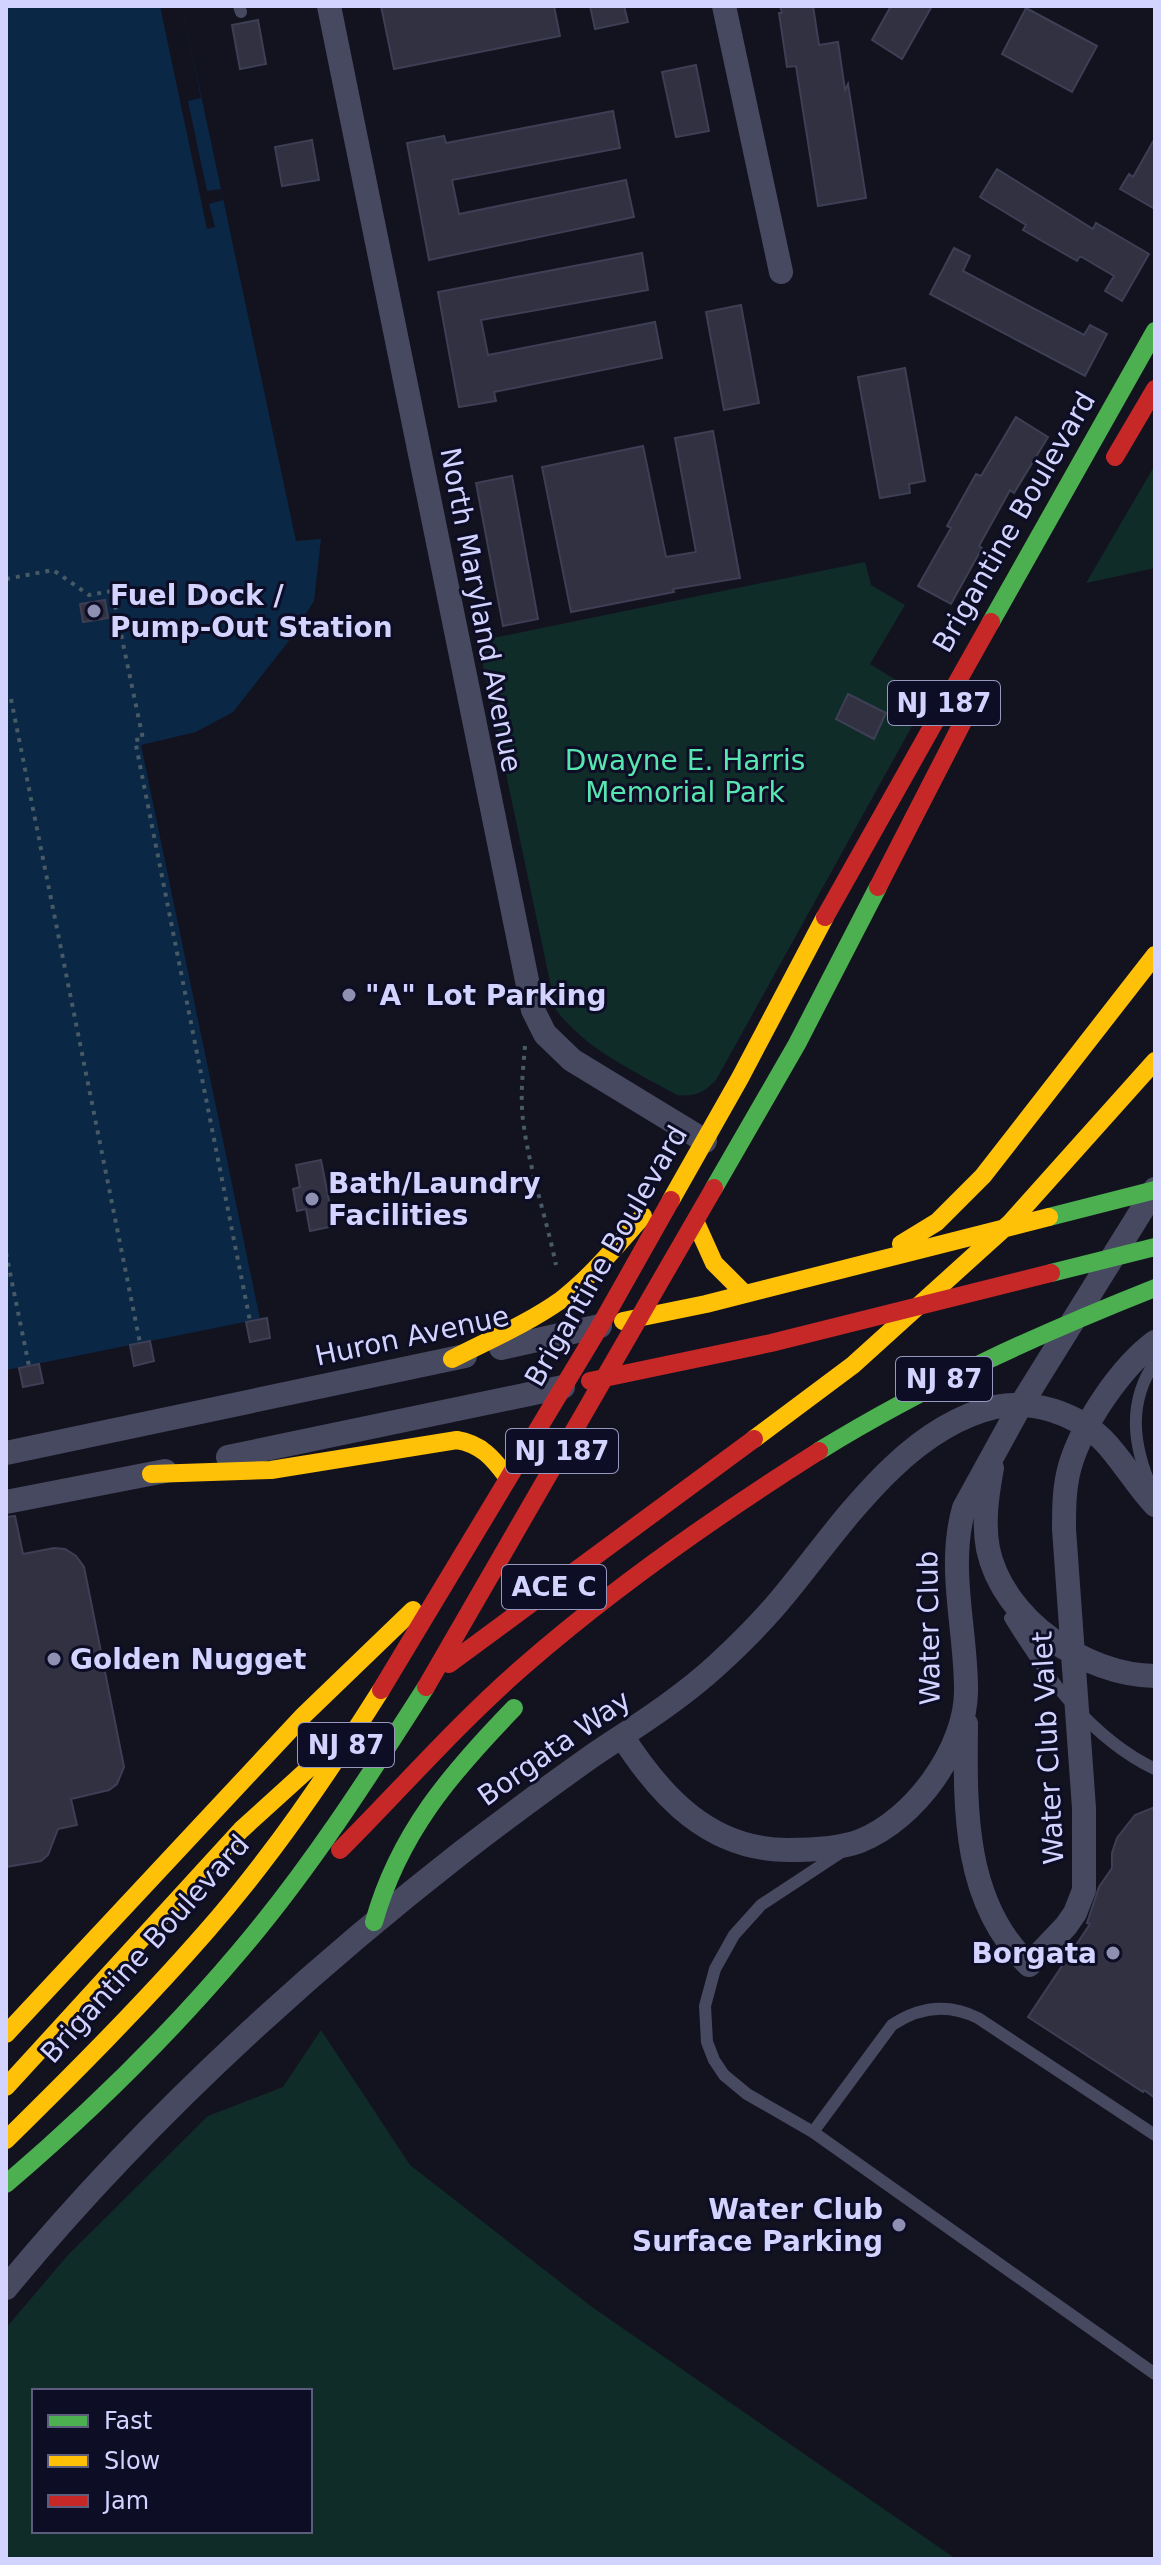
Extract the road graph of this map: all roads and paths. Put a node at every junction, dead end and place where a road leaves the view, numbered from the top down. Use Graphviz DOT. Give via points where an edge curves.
graph roads {
  1 [pos="329,6"];
  2 [pos="724,6"];
  3 [pos="781,272"];
  4 [pos="1155,331"];
  5 [pos="1155,389"];
  6 [pos="1109,467"];
  7 [pos="6,579"];
  8 [pos="980,690"];
  9 [pos="11,699"];
  10 [pos="847,875"];
  11 [pos="877,892"];
  12 [pos="1155,955"];
  13 [pos="525,1047"];
  14 [pos="1155,1061"];
  15 [pos="700,1149"];
  16 [pos="1155,1190"];
  17 [pos="696,1223"];
  18 [pos="1155,1247"];
  19 [pos="6,1253"];
  20 [pos="861,1264"];
  21 [pos="557,1271"];
  22 [pos="1155,1288"];
  23 [pos="745,1294"];
  24 [pos="642,1317"];
  25 [pos="250,1321"];
  26 [pos="600,1326"];
  27 [pos="1155,1342"];
  28 [pos="140,1343"];
  29 [pos="452,1359"];
  30 [pos="1155,1362"];
  31 [pos="29,1366"];
  32 [pos="605,1378"];
  33 [pos="563,1387"];
  34 [pos="1088,1427"];
  35 [pos="995,1449"];
  36 [pos="6,1453"];
  37 [pos="151,1474"];
  38 [pos="507,1477"];
  39 [pos="1155,1496"];
  40 [pos="6,1502"];
  41 [pos="1155,1505"];
  42 [pos="679,1543"];
  43 [pos="454,1572"];
  44 [pos="1016,1614"];
  45 [pos="609,1620"];
  46 [pos="1155,1676"];
  47 [pos="966,1690"];
  48 [pos="524,1697"];
  49 [pos="622,1736"];
  50 [pos="1155,1769"];
  51 [pos="860,1841"];
  52 [pos="374,1922"];
  53 [pos="257,1930"];
  54 [pos="6,2034"];
  55 [pos="6,2087"];
  56 [pos="813,2132"];
  57 [pos="1155,2135"];
  58 [pos="6,2140"];
  59 [pos="35,2160"];
  60 [pos="6,2184"];
  61 [pos="6,2192"];
  62 [pos="6,2288"];
  63 [pos="1155,2374"];
  1 -- 15 [label="street, North Maryland Avenue" via="533,1010 545,1034 572,1060"];
  2 -- 3 [label="street"];
  4 -- 10 [label="main road, Brigantine Boulevard / NJ 187"];
  5 -- 6 [label="main road, Brigantine Boulevard"];
  7 -- 25 [label="path" via="53,570 89,595 112,591 143,739 135,740"];
  8 -- 11 [label="main road, Brigantine Boulevard / NJ 187"];
  9 -- 28 [label="path"];
  10 -- 11 [label="main road"];
  10 -- 15 [label="main road, Brigantine Boulevard / NJ 187"];
  11 -- 17 [label="main road, Brigantine Boulevard / NJ 187"];
  12 -- 20 [label="main road" via="968,1193 918,1236"];
  13 -- 21 [label="path" via="523,1118"];
  14 -- 55 [label="main road, ACE C" via="1010,1223 853,1365 307,1768 209,1864"];
  15 -- 26 [label="main road, Brigantine Boulevard / NJ 187"];
  15 -- 29 [label="main road" via="608,1255 561,1299"];
  16 -- 20 [label="main road, Huron Avenue"];
  16 -- 35 [label="street, Water Club"];
  17 -- 23 [label="main road" via="716,1269"];
  17 -- 24 [label="main road, Brigantine Boulevard / NJ 187"];
  18 -- 32 [label="main road" via="771,1343"];
  19 -- 31 [label="path"];
  20 -- 23 [label="main road, Huron Avenue"];
  22 -- 42 [label="main road, NJ 87" via="950,1376 812,1456"];
  23 -- 24 [label="main road, Huron Avenue"];
  24 -- 26 [label="main road, Huron Avenue"];
  24 -- 32 [label="main road, Brigantine Boulevard / NJ 187"];
  26 -- 29 [label="street, Huron Avenue"];
  26 -- 33 [label="main road, Brigantine Boulevard / NJ 87"];
  27 -- 34 [label="street, Water Club Valet" via="1127,1368"];
  29 -- 36 [label="street, Huron Avenue"];
  30 -- 39 [label="lane" via="1134,1419 1137,1448"];
  32 -- 33 [label="main road"];
  32 -- 53 [label="main road, Brigantine Boulevard / NJ 187" via="419,1699"];
  33 -- 37 [label="street"];
  33 -- 38 [label="main road, Brigantine Boulevard / NJ 87"];
  34 -- 41 [label="street, Borgata Way"];
  34 -- 47 [label="street, Water Club Valet" via="1071,1463 1064,1505 1084,1808 1084,1890 1066,1926 1029,1965 998,1926 973,1868"];
  34 -- 49 [label="street, Borgata Way" via="1047,1408 1014,1404 973,1414 924,1442 853,1506 742,1642"];
  35 -- 44 [label="street" via="987,1499 988,1549"];
  35 -- 47 [label="street, Water Club" via="959,1523"];
  37 -- 38 [label="main road" via="271,1470 457,1440 487,1450"];
  37 -- 40 [label="street"];
  38 -- 43 [label="main road, Brigantine Boulevard / NJ 87"];
  42 -- 45 [label="main road"];
  42 -- 53 [label="main road, NJ 87" via="480,1707"];
  43 -- 54 [label="main road" via="304,1715"];
  43 -- 58 [label="main road, Brigantine Boulevard / NJ 87" via="342,1752 257,1869 152,1991"];
  44 -- 46 [label="street" via="1095,1665"];
  44 -- 50 [label="lane" via="1038,1662 1075,1705 1105,1736"];
  47 -- 51 [label="street, Water Club" via="958,1731 935,1778 901,1814"];
  48 -- 52 [label="main road" via="422,1816 387,1875"];
  49 -- 51 [label="street, Water Club" via="663,1793 691,1818 726,1838 783,1850"];
  49 -- 52 [label="street, Borgata Way"];
  51 -- 56 [label="lane" via="779,1892 747,1920 715,1969 705,2006 707,2042 724,2075"];
  52 -- 62 [label="street, Borgata Way" via="205,2075"];
  53 -- 59 [label="main road, Brigantine Boulevard / NJ 87" via="150,2048"];
  56 -- 57 [label="lane" via="892,2025 907,2015 951,2008 978,2018"];
  56 -- 63 [label="lane"];
  59 -- 60 [label="main road, Brigantine Boulevard / NJ 87"];
  59 -- 61 [label="main road"];
}
